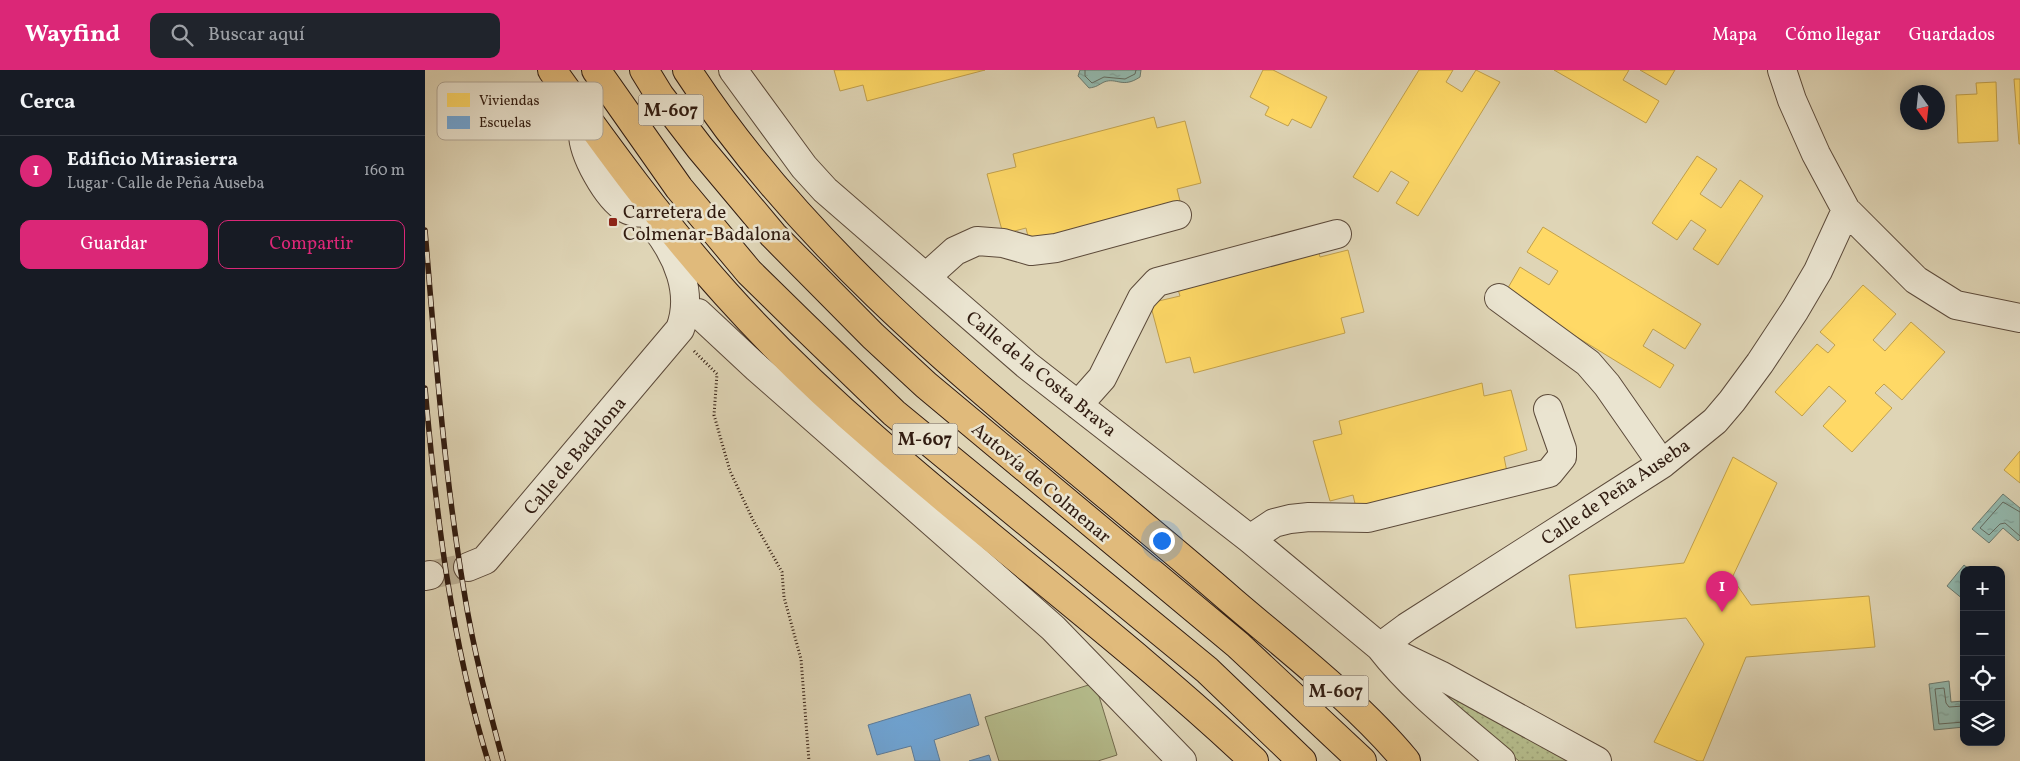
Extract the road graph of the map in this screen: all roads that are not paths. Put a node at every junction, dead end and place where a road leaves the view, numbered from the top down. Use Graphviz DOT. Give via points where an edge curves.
graph roads {
  1 [pos="551,70"];
  2 [pos="596,70"];
  3 [pos="643,70"];
  4 [pos="687,70"];
  5 [pos="733,70"];
  6 [pos="1782,70"];
  7 [pos="557,82"];
  8 [pos="559,82"];
  9 [pos="590,140"];
  10 [pos="600,140"];
  11 [pos="1846,210"];
  12 [pos="651,213"];
  13 [pos="1177,215"];
  14 [pos="1337,234"];
  15 [pos="773,235"];
  16 [pos="926,277"];
  17 [pos="727,294"];
  18 [pos="1499,298"];
  19 [pos="2020,318"];
  20 [pos="686,330"];
  21 [pos="1078,405"];
  22 [pos="1548,410"];
  23 [pos="1662,464"];
  24 [pos="1250,539"];
  25 [pos="468,567"];
  26 [pos="1261,626"];
  27 [pos="1380,647"];
  28 [pos="1182,761"];
  29 [pos="1254,761"];
  30 [pos="1302,761"];
  31 [pos="1362,761"];
  32 [pos="1405,761"];
  33 [pos="1501,761"];
  34 [pos="1597,761"];
  1 -- 7 [label="street, M-607"];
  1 -- 8 [label="highway, M-607"];
  2 -- 30 [label="highway, M-607" via="679,188 749,272 801,323 894,414 1207,670"];
  3 -- 15 [label="highway, Autovía de Colmenar / M-607" via="700,148"];
  4 -- 26 [label="highway, M-607" via="723,123 801,217 859,277 950,363"];
  5 -- 16 [label="street, Calle de la Costa Brava" via="804,167 825,190"];
  6 -- 11 [label="street" via="1816,154"];
  9 -- 12 [label="street, M-607"];
  10 -- 12 [label="highway, M-607"];
  11 -- 19 [label="street" via="1916,280 1956,304"];
  11 -- 23 [label="street, Calle de Peña Auseba" via="1818,271 1760,363 1715,421"];
  12 -- 17 [label="highway, M-607"];
  12 -- 20 [label="street, M-607" via="679,266"];
  13 -- 16 [label="street" via="1056,248 1031,251 1003,243 977,241 955,251"];
  14 -- 21 [label="street" via="1157,282 1142,298 1102,378"];
  15 -- 26 [label="highway, M-607" via="863,302 1158,550"];
  15 -- 31 [label="highway, Autovía de Colmenar / M-607" via="873,336 926,384 1237,645"];
  16 -- 21 [label="street, Calle de la Costa Brava"];
  17 -- 20 [label="street, Calle de Badalona" via="711,302"];
  17 -- 29 [label="highway, M-607" via="874,439 1194,705"];
  18 -- 23 [label="street" via="1588,363"];
  20 -- 25 [label="street, Calle de Badalona" via="485,560"];
  20 -- 28 [label="street" via="757,368 1053,628"];
  21 -- 24 [label="street, Calle de la Costa Brava"];
  22 -- 24 [label="street" via="1562,449 1562,457 1549,472 1368,518 1290,518 1273,523"];
  23 -- 27 [label="street, Calle de Peña Auseba"];
  24 -- 27 [label="street, Calle de la Costa Brava"];
  26 -- 32 [label="highway, M-607" via="1356,710"];
  27 -- 33 [label="street, Calle de la Costa Brava" via="1422,693"];
  27 -- 34 [label="street, Calle de la Costa Brava" via="1439,675"];
}
